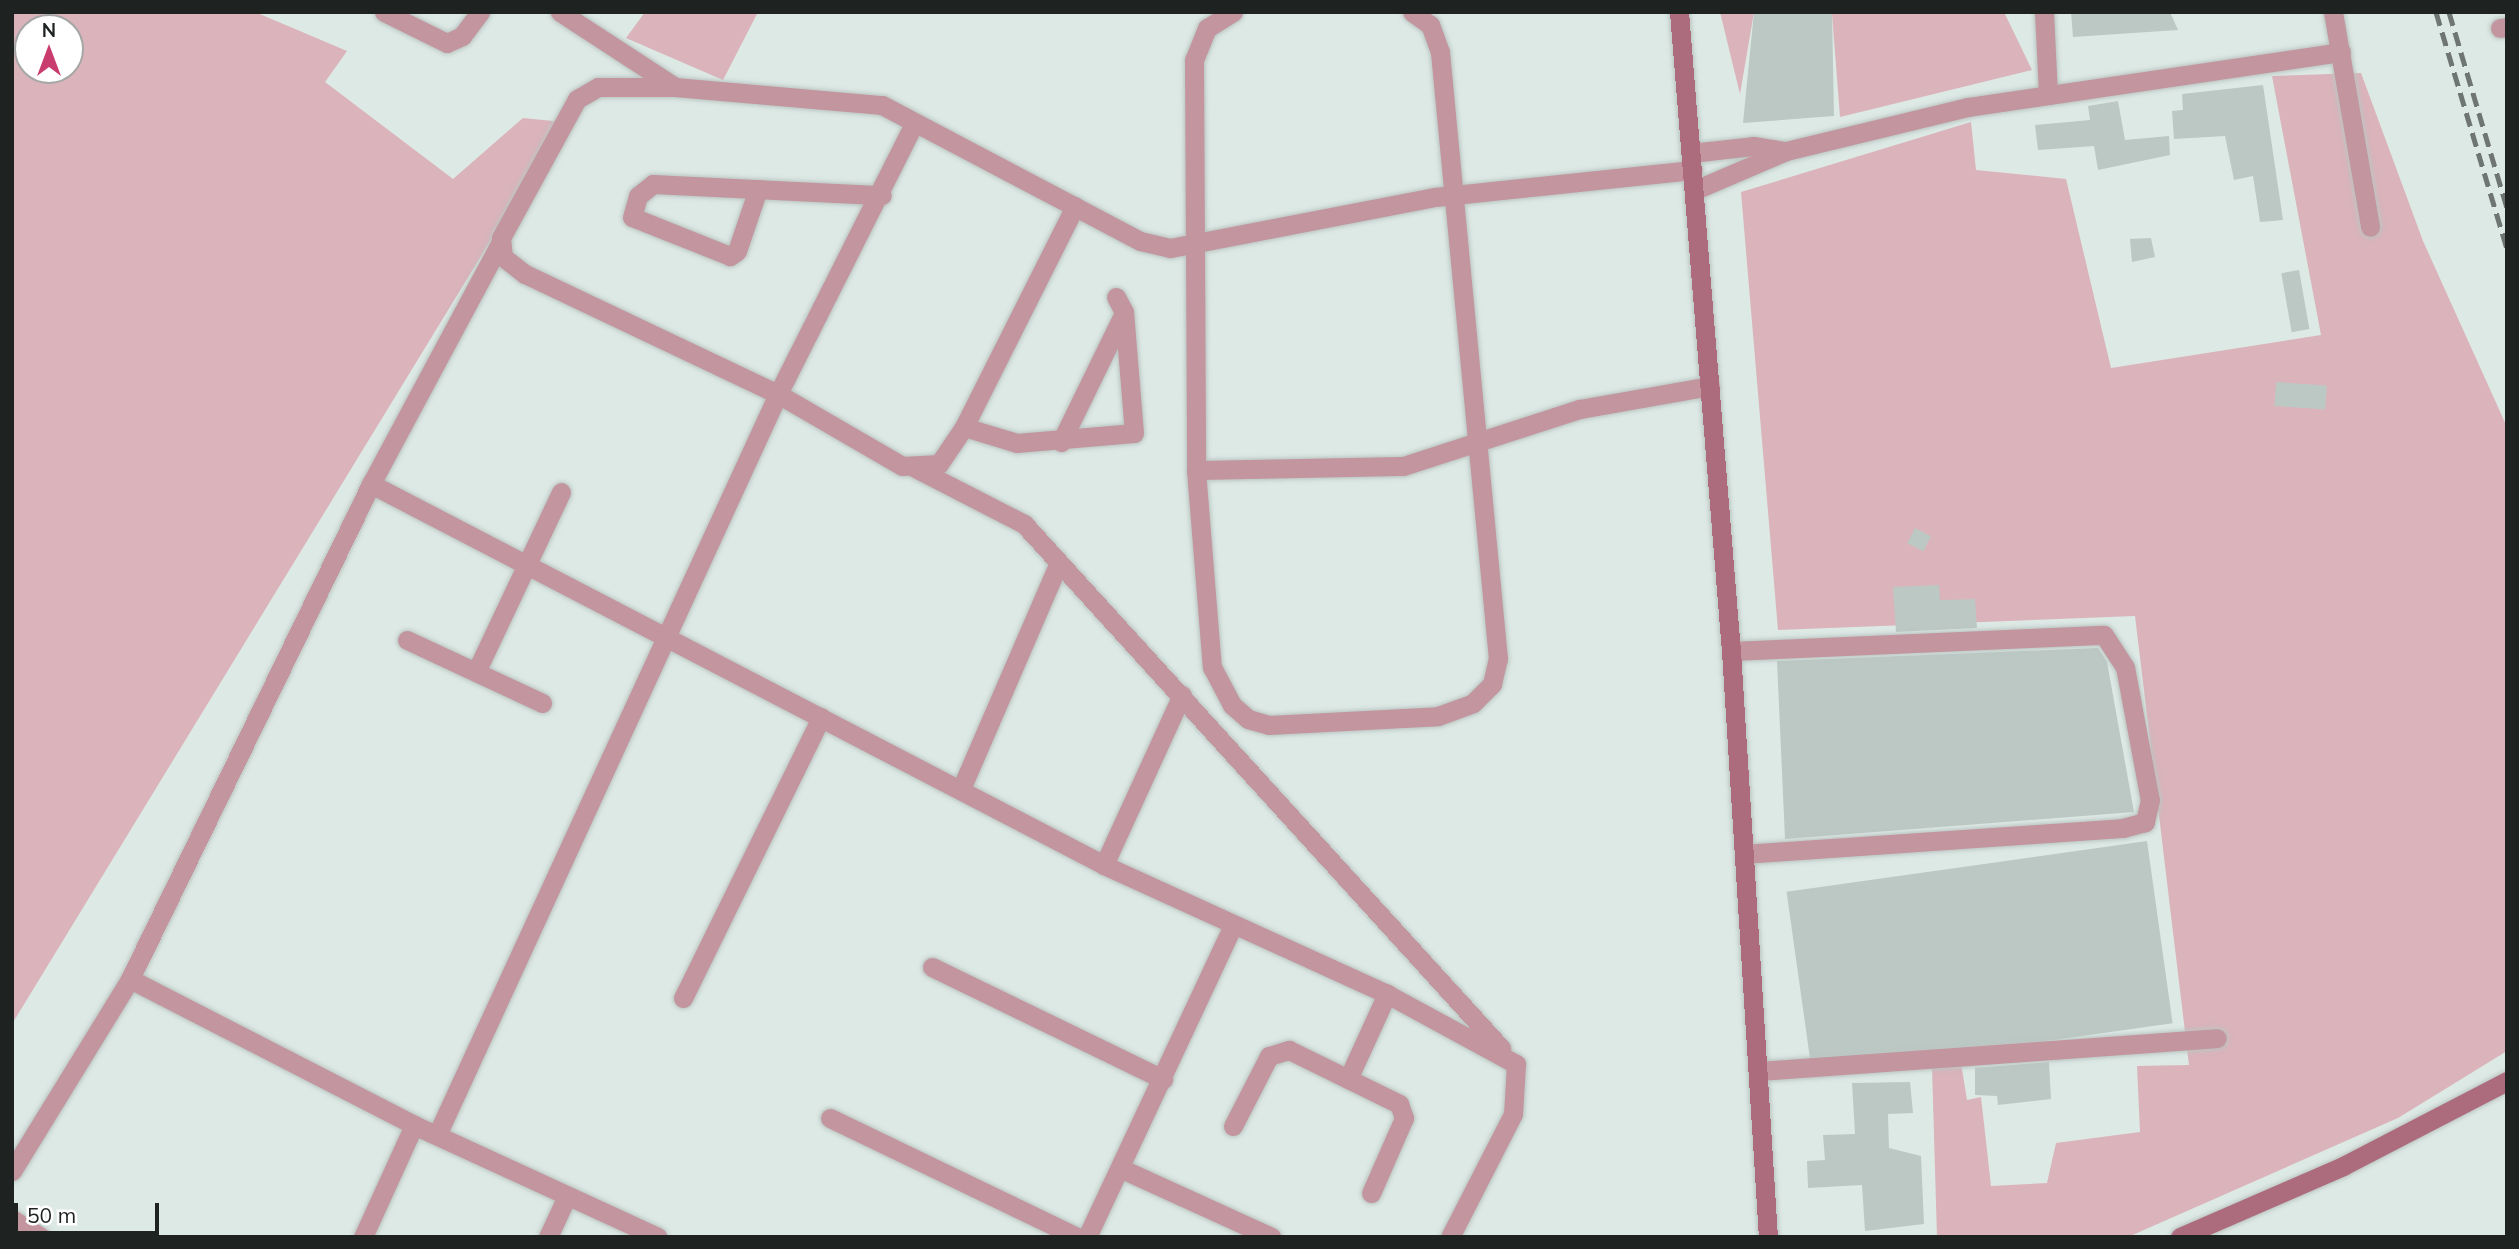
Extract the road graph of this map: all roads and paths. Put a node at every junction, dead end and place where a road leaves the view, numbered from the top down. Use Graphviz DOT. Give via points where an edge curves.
graph roads {
  1 [pos="384,12"];
  2 [pos="480,12"];
  3 [pos="560,12"];
  4 [pos="1233,12"];
  5 [pos="1412,12"];
  6 [pos="1679,12"];
  7 [pos="2043,12"];
  8 [pos="2333,12"];
  9 [pos="2341,52"];
  10 [pos="675,87"];
  11 [pos="2049,95"];
  12 [pos="914,124"];
  13 [pos="1786,151"];
  14 [pos="1692,161"];
  15 [pos="758,189"];
  16 [pos="1695,190"];
  17 [pos="882,195"];
  18 [pos="1453,195"];
  19 [pos="1075,206"];
  20 [pos="2370,227"];
  21 [pos="500,243"];
  22 [pos="1200,247"];
  23 [pos="1710,386"];
  24 [pos="778,394"];
  25 [pos="964,427"];
  26 [pos="1061,442"];
  27 [pos="1477,445"];
  28 [pos="913,467"];
  29 [pos="1196,470"];
  30 [pos="371,484"];
  31 [pos="561,492"];
  32 [pos="527,565"];
  33 [pos="1058,565"];
  34 [pos="668,637"];
  35 [pos="407,640"];
  36 [pos="1731,651"];
  37 [pos="477,672"];
  38 [pos="1182,695"];
  39 [pos="542,703"];
  40 [pos="821,717"];
  41 [pos="961,789"];
  42 [pos="1745,854"];
  43 [pos="1104,865"];
  44 [pos="1233,926"];
  45 [pos="932,967"];
  46 [pos="130,979"];
  47 [pos="1387,994"];
  48 [pos="683,998"];
  49 [pos="2217,1038"];
  50 [pos="1516,1064"];
  51 [pos="1758,1072"];
  52 [pos="1163,1079"];
  53 [pos="1348,1079"];
  54 [pos="2507,1081"];
  55 [pos="830,1118"];
  56 [pos="414,1125"];
  57 [pos="1233,1126"];
  58 [pos="437,1135"];
  59 [pos="1122,1169"];
  60 [pos="12,1171"];
  61 [pos="1371,1193"];
  62 [pos="567,1196"];
  63 [pos="12,1219"];
  64 [pos="41,1237"];
  65 [pos="363,1237"];
  66 [pos="548,1237"];
  67 [pos="657,1237"];
  68 [pos="1077,1237"];
  69 [pos="1087,1237"];
  70 [pos="1271,1237"];
  71 [pos="1450,1237"];
  72 [pos="1768,1237"];
  73 [pos="2180,1237"];
  1 -- 2 [label="street" via="447,43 462,36"];
  3 -- 10 [label="street"];
  4 -- 22 [label="street" via="1208,28 1194,60"];
  5 -- 18 [label="street" via="1439,43"];
  6 -- 14 [label="main road"];
  7 -- 11 [label="street"];
  8 -- 9 [label="street"];
  9 -- 11 [label="street"];
  9 -- 20 [label="street"];
  10 -- 12 [label="street" via="860,101 882,105"];
  10 -- 21 [label="street" via="598,87 577,99"];
  11 -- 13 [label="street"];
  12 -- 17 [label="street"];
  12 -- 19 [label="street"];
  13 -- 14 [label="street" via="1753,146"];
  13 -- 16 [label="street"];
  14 -- 16 [label="main road"];
  14 -- 18 [label="street"];
  15 -- 15 [label="street" via="653,184 638,196 632,217 730,256 737,251"];
  15 -- 17 [label="street"];
  16 -- 23 [label="main road"];
  17 -- 24 [label="street"];
  18 -- 22 [label="street"];
  18 -- 27 [label="street"];
  19 -- 22 [label="street" via="1140,241"];
  19 -- 25 [label="street"];
  21 -- 24 [label="street" via="503,257 524,274"];
  21 -- 30 [label="street"];
  22 -- 29 [label="street"];
  23 -- 27 [label="street" via="1580,409"];
  23 -- 36 [label="main road"];
  24 -- 28 [label="street"];
  24 -- 34 [label="street"];
  25 -- 26 [label="street" via="1017,443"];
  25 -- 28 [label="street" via="939,464"];
  26 -- 26 [label="street" via="1120,304 1134,433"];
  27 -- 29 [label="street" via="1375,468"];
  27 -- 29 [label="street" via="1497,673 1473,703 1438,716 1269,725 1232,705 1209,646"];
  28 -- 33 [label="street" via="1024,524"];
  30 -- 32 [label="street"];
  30 -- 46 [label="street"];
  31 -- 32 [label="street"];
  32 -- 34 [label="street"];
  32 -- 37 [label="street"];
  33 -- 38 [label="street"];
  33 -- 41 [label="street"];
  34 -- 40 [label="street"];
  34 -- 58 [label="street"];
  35 -- 37 [label="street"];
  36 -- 42 [label="main road"];
  36 -- 42 [label="street" via="2104,635 2124,667 2150,800 2146,822 2123,828"];
  37 -- 39 [label="street"];
  38 -- 43 [label="street"];
  38 -- 50 [label="street"];
  40 -- 41 [label="street"];
  40 -- 48 [label="street"];
  41 -- 43 [label="street"];
  42 -- 51 [label="main road"];
  43 -- 44 [label="street"];
  44 -- 47 [label="street"];
  44 -- 52 [label="street"];
  45 -- 52 [label="street"];
  46 -- 56 [label="street"];
  46 -- 60 [label="street"];
  47 -- 50 [label="street"];
  47 -- 53 [label="street"];
  49 -- 51 [label="street"];
  50 -- 71 [label="street" via="1513,1114"];
  51 -- 72 [label="main road"];
  52 -- 59 [label="street"];
  53 -- 57 [label="street" via="1280,1051 1269,1056"];
  53 -- 61 [label="street" via="1404,1111"];
  54 -- 73 [label="main road" via="2343,1166"];
  55 -- 68 [label="street"];
  56 -- 58 [label="street"];
  56 -- 65 [label="street"];
  58 -- 62 [label="street"];
  59 -- 69 [label="street"];
  59 -- 70 [label="street"];
  62 -- 66 [label="street"];
  62 -- 67 [label="street"];
  63 -- 64 [label="street"];
}
